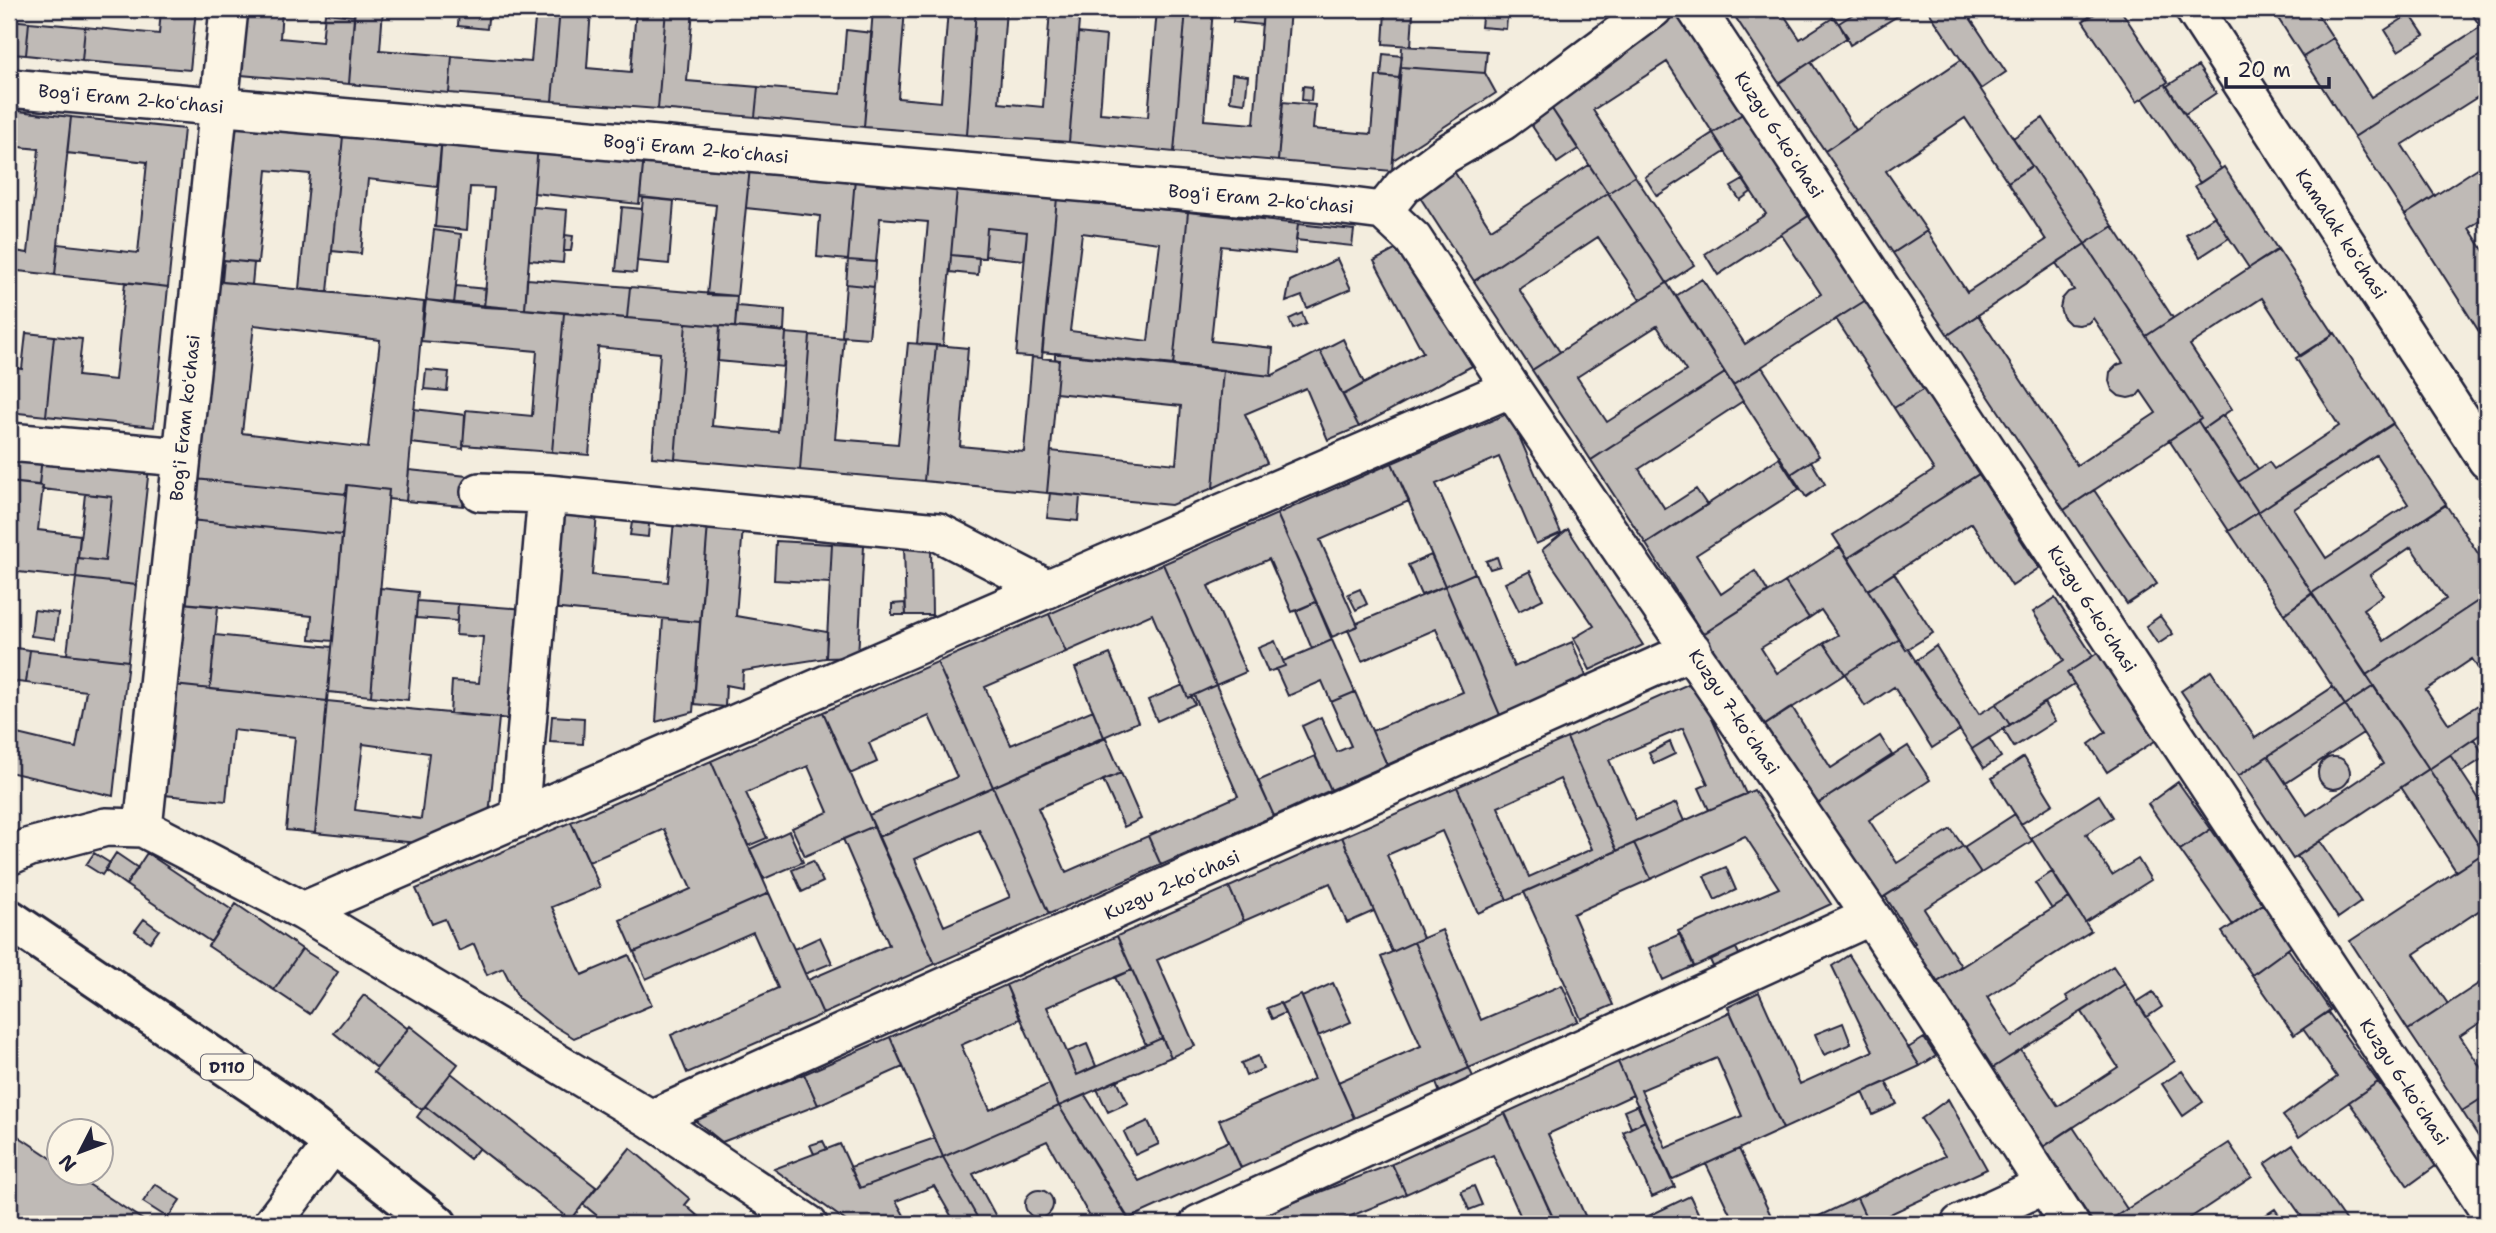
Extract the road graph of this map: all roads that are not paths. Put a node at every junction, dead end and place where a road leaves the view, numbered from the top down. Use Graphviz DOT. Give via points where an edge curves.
graph roads {
  1 [pos="229,9"];
  2 [pos="1653,9"];
  3 [pos="1696,9"];
  4 [pos="2194,9"];
  5 [pos="9,88"];
  6 [pos="219,107"];
  7 [pos="1383,211"];
  8 [pos="1511,388"];
  9 [pos="9,442"];
  10 [pos="181,457"];
  11 [pos="2487,460"];
  12 [pos="480,492"];
  13 [pos="547,494"];
  14 [pos="1048,589"];
  15 [pos="1692,650"];
  16 [pos="519,818"];
  17 [pos="144,828"];
  18 [pos="9,856"];
  19 [pos="303,911"];
  20 [pos="1871,916"];
  21 [pos="9,919"];
  22 [pos="651,1119"];
  23 [pos="333,1144"];
  24 [pos="2045,1185"];
  25 [pos="2487,1209"];
  26 [pos="272,1224"];
  27 [pos="438,1224"];
  28 [pos="808,1224"];
  29 [pos="1199,1224"];
  30 [pos="1960,1224"];
  31 [pos="2070,1224"];
  1 -- 6 [label="street, Bogʻi Eram koʻchasi"];
  2 -- 7 [label="street" via="1503,121 1403,186"];
  3 -- 25 [label="street, Kuzgu 6-koʻchasi"];
  4 -- 11 [label="street, Kamalak koʻchasi"];
  5 -- 6 [label="street, Bogʻi Eram 2-koʻchasi"];
  6 -- 7 [label="street, Bogʻi Eram 2-koʻchasi"];
  6 -- 10 [label="street, Bogʻi Eram koʻchasi"];
  7 -- 8 [label="street, Kuzgu 7-koʻchasi" via="1413,239"];
  8 -- 14 [label="street"];
  8 -- 15 [label="street, Kuzgu 7-koʻchasi"];
  9 -- 10 [label="street"];
  10 -- 17 [label="street, Bogʻi Eram koʻchasi"];
  12 -- 13 [label="street"];
  13 -- 14 [label="street" via="938,532"];
  13 -- 16 [label="street"];
  14 -- 16 [label="street"];
  15 -- 20 [label="street, Kuzgu 7-koʻchasi"];
  15 -- 22 [label="street, Kuzgu 2-koʻchasi"];
  16 -- 19 [label="street"];
  17 -- 18 [label="street" via="106,827"];
  17 -- 19 [label="street"];
  19 -- 22 [label="street"];
  20 -- 24 [label="street, Kuzgu 7-koʻchasi"];
  20 -- 29 [label="street"];
  21 -- 23 [label="main road, D110" via="281,1103"];
  22 -- 28 [label="street"];
  23 -- 26 [label="street"];
  23 -- 27 [label="main road, D110"];
  24 -- 30 [label="street"];
  24 -- 31 [label="street, Kuzgu 7-koʻchasi"];
}
